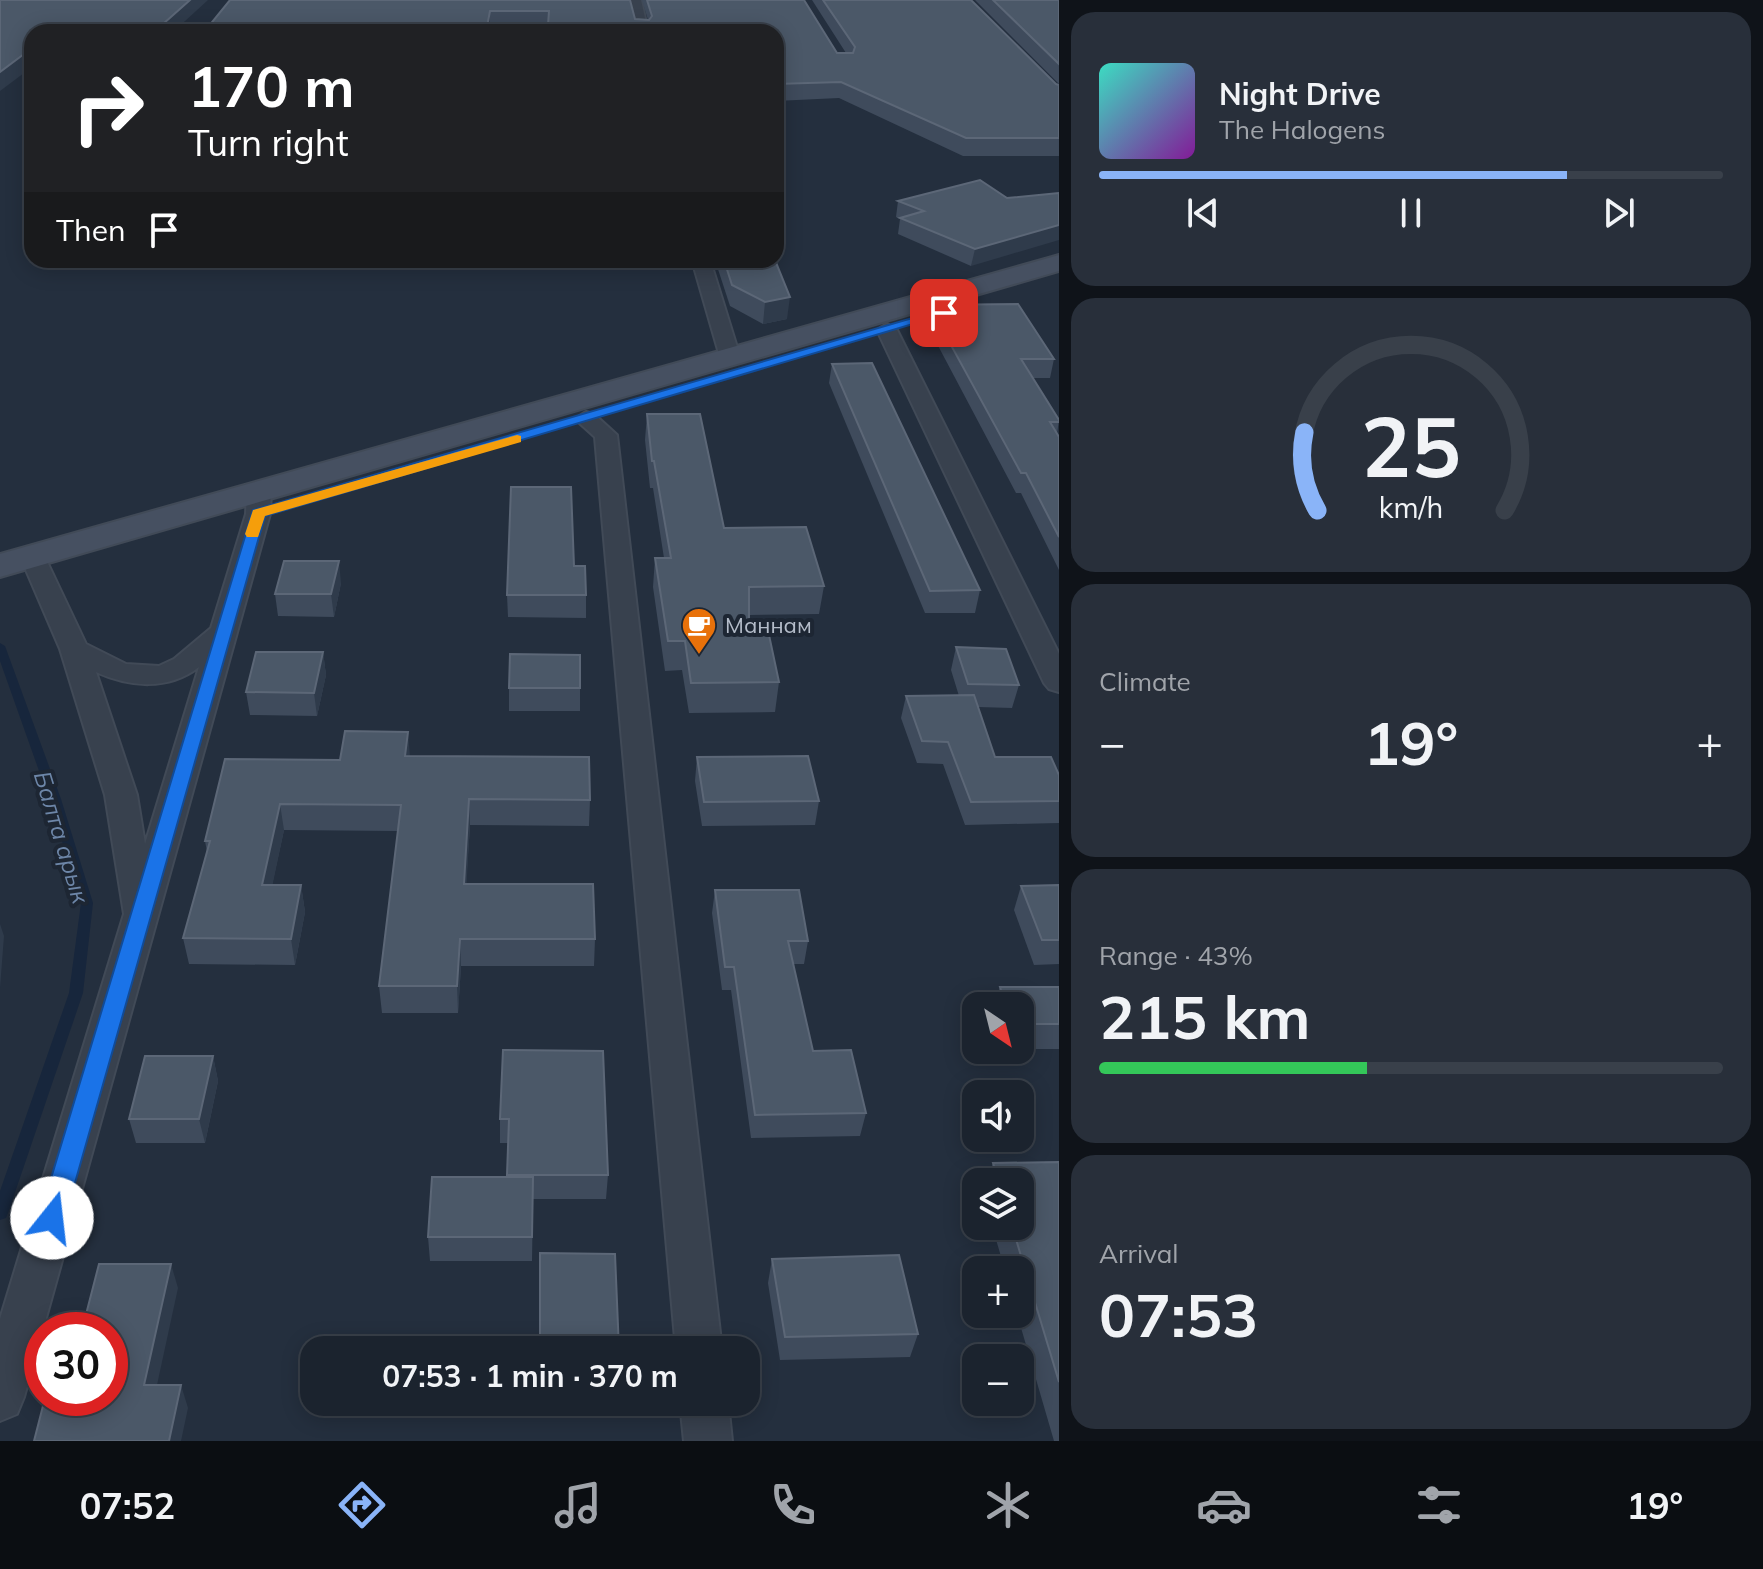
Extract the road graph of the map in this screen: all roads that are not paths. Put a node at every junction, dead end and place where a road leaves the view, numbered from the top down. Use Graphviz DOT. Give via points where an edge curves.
graph roads {
  1 [pos="635,0"];
  2 [pos="640,24"];
  3 [pos="1059,263"];
  4 [pos="703,268"];
  5 [pos="1059,279"];
  6 [pos="887,330"];
  7 [pos="730,357"];
  8 [pos="586,419"];
  9 [pos="259,502"];
  10 [pos="15,567"];
  11 [pos="223,629"];
  12 [pos="74,649"];
  13 [pos="1059,683"];
  14 [pos="139,918"];
  15 [pos="698,1336"];
  16 [pos="0,1397"];
  17 [pos="705,1416"];
  18 [pos="708,1441"];
  1 -- 2 [label="street"];
  3 -- 7 [label="main road"];
  4 -- 7 [label="street"];
  5 -- 6 [label="main road"];
  6 -- 8 [label="main road"];
  6 -- 13 [label="street"];
  7 -- 9 [label="main road"];
  8 -- 9 [label="main road"];
  8 -- 15 [label="street" via="606,435"];
  9 -- 10 [label="main road"];
  9 -- 11 [label="street"];
  10 -- 12 [label="street"];
  11 -- 12 [label="street" via="196,659 156,675 110,670"];
  11 -- 14 [label="street"];
  12 -- 14 [label="street" via="121,795"];
  14 -- 16 [label="street"];
  17 -- 18 [label="street"];
}
